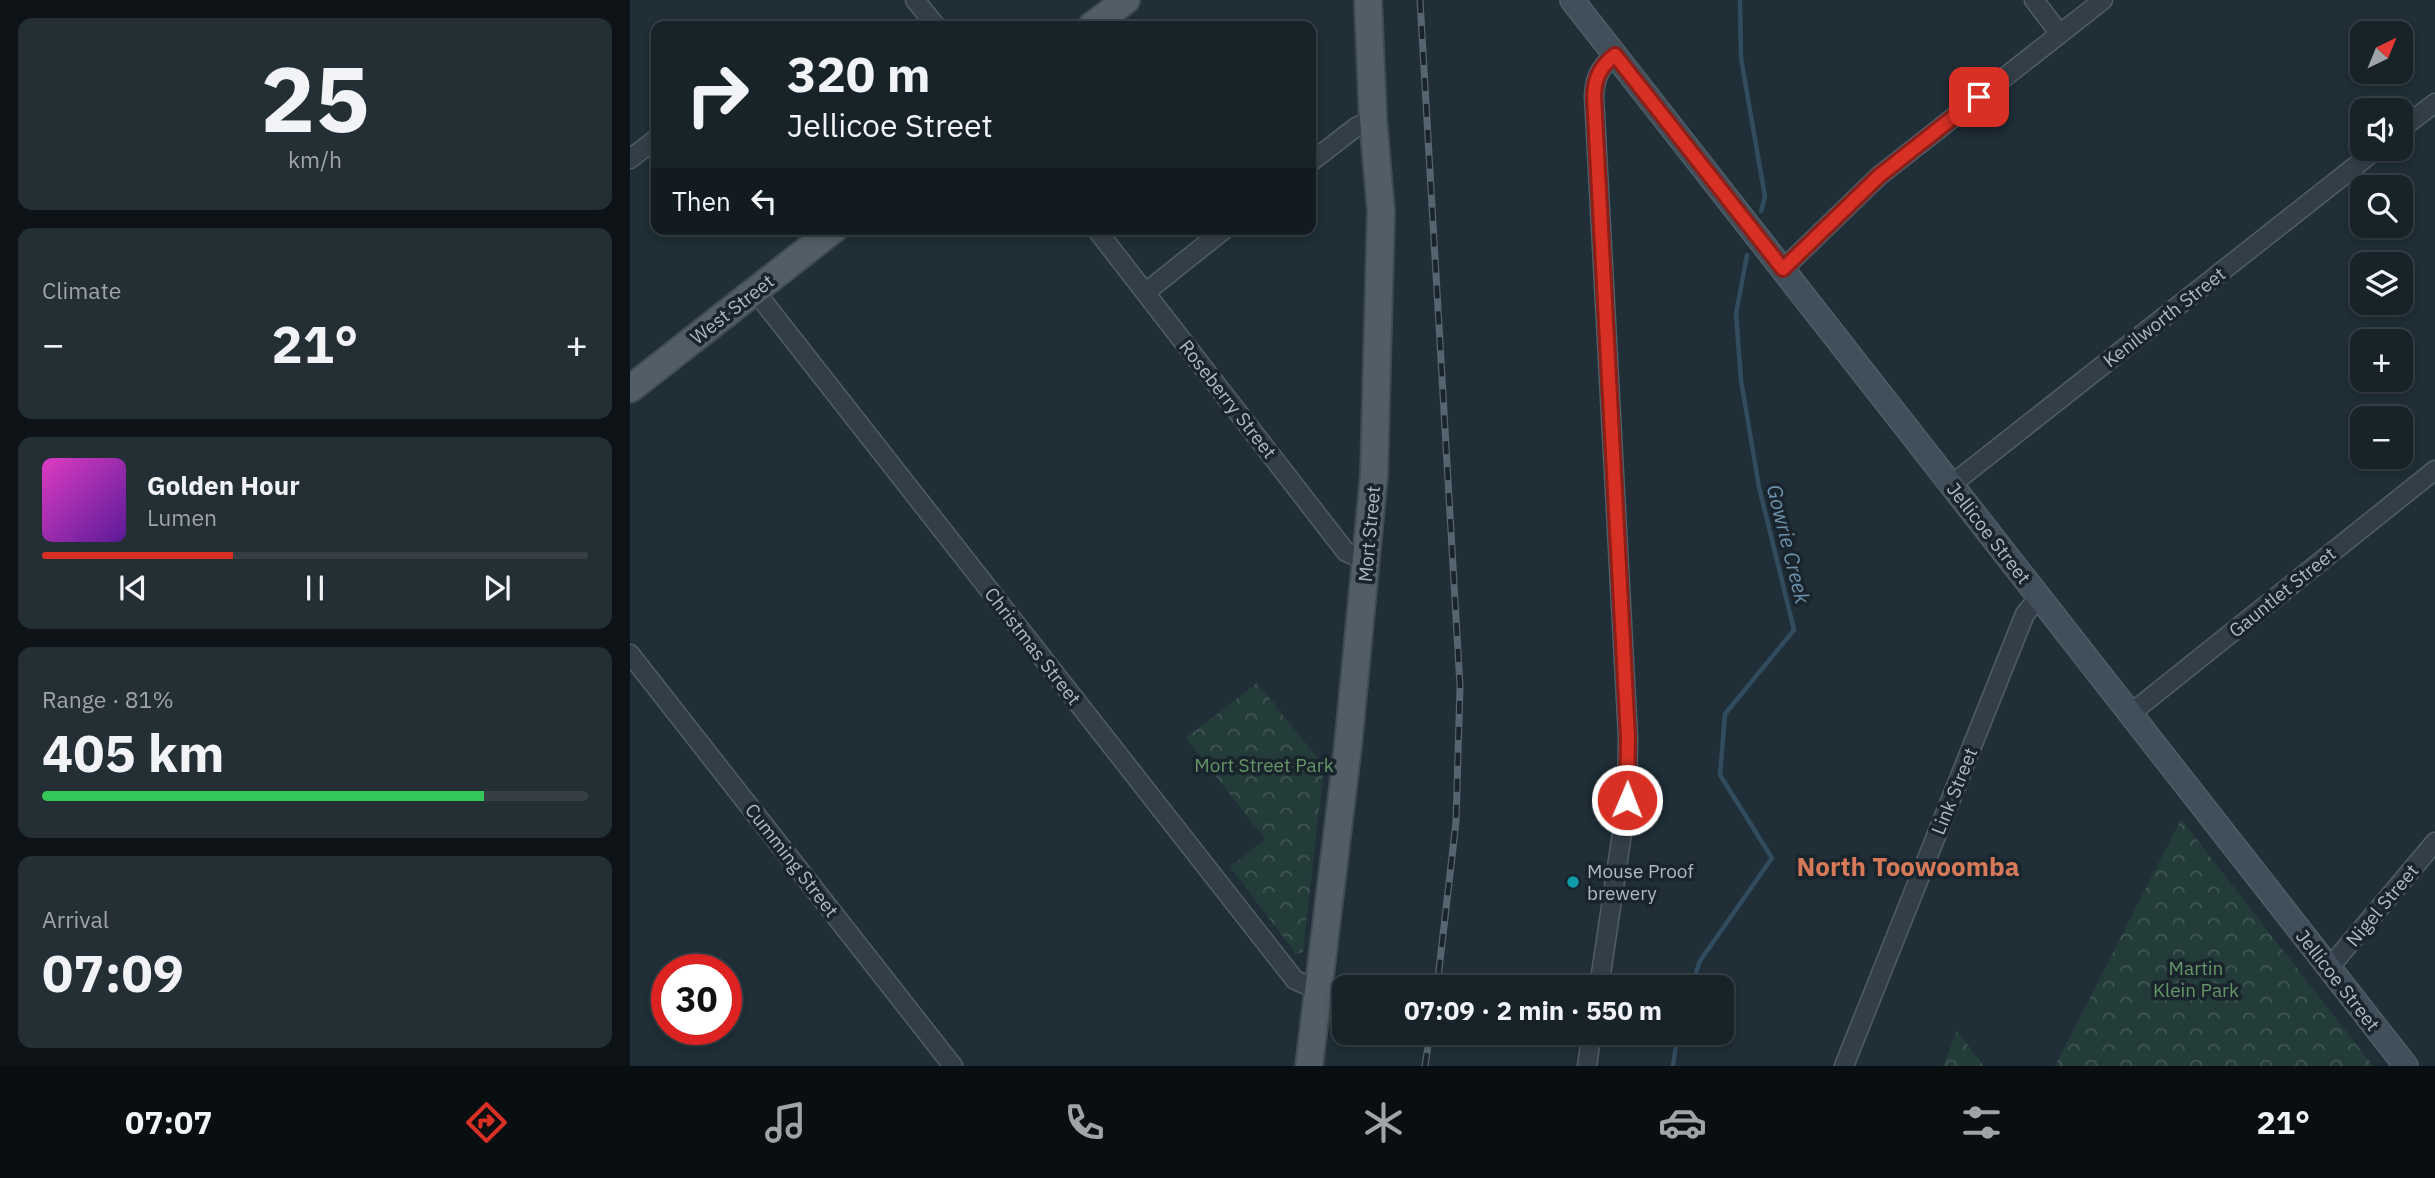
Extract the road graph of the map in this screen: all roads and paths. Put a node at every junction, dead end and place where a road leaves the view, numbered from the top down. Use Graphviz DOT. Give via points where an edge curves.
graph roads {
  1 [pos="915,0"];
  2 [pos="1126,0"];
  3 [pos="1368,0"];
  4 [pos="1572,0"];
  5 [pos="2034,0"];
  6 [pos="2104,0"];
  7 [pos="932,21"];
  8 [pos="1099,21"];
  9 [pos="2060,34"];
  10 [pos="1615,55"];
  11 [pos="2435,103"];
  12 [pos="1373,119"];
  13 [pos="2413,120"];
  14 [pos="651,143"];
  15 [pos="1316,158"];
  16 [pos="630,159"];
  17 [pos="2362,161"];
  18 [pos="826,235"];
  19 [pos="1101,235"];
  20 [pos="1217,235"];
  21 [pos="1778,262"];
  22 [pos="755,291"];
  23 [pos="1146,292"];
  24 [pos="630,389"];
  25 [pos="2435,470"];
  26 [pos="1951,485"];
  27 [pos="1367,561"];
  28 [pos="2039,597"];
  29 [pos="630,654"];
  30 [pos="2130,714"];
  31 [pos="2435,842"];
  32 [pos="2329,968"];
  33 [pos="1601,975"];
  34 [pos="1318,990"];
  35 [pos="1590,1045"];
  36 [pos="953,1066"];
  37 [pos="1309,1066"];
  38 [pos="1587,1066"];
  39 [pos="1844,1066"];
  40 [pos="2406,1066"];
  1 -- 7 [label="street"];
  2 -- 8 [label="main road"];
  3 -- 12 [label="main road, Mort Street"];
  4 -- 10 [label="main road, Jellicoe Street"];
  5 -- 9 [label="street"];
  6 -- 9 [label="street"];
  9 -- 21 [label="street"];
  10 -- 21 [label="main road, Jellicoe Street"];
  10 -- 33 [label="street" via="1598,73 1594,96 1628,737 1627,800"];
  11 -- 13 [label="street"];
  12 -- 15 [label="street"];
  12 -- 27 [label="main road, Mort Street" via="1381,212 1374,475"];
  14 -- 16 [label="street"];
  17 -- 26 [label="street, Kenilworth Street"];
  18 -- 22 [label="main road, West Street"];
  19 -- 23 [label="street, Roseberry Street"];
  20 -- 23 [label="street"];
  21 -- 26 [label="main road, Jellicoe Street"];
  22 -- 24 [label="main road, West Street"];
  22 -- 34 [label="street, Christmas Street" via="1295,980"];
  23 -- 27 [label="street, Roseberry Street" via="1346,552"];
  25 -- 30 [label="street, Gauntlet Street"];
  26 -- 28 [label="main road, Jellicoe Street"];
  27 -- 34 [label="main road, Mort Street"];
  28 -- 30 [label="main road, Jellicoe Street"];
  28 -- 39 [label="street, Link Street" via="2025,614"];
  29 -- 36 [label="street, Cumming Street"];
  30 -- 32 [label="main road, Jellicoe Street"];
  31 -- 32 [label="street, Nigel Street"];
  32 -- 40 [label="main road, Jellicoe Street"];
  34 -- 37 [label="main road, Mort Street"];
  35 -- 38 [label="street"];
}
